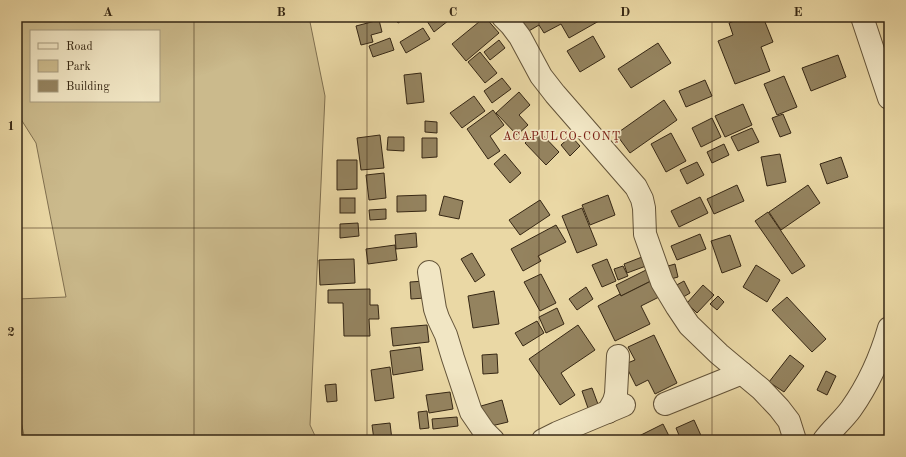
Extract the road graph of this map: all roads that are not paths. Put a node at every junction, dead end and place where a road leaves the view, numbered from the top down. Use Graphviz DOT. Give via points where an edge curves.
graph roads {
  1 [pos="504,17"];
  2 [pos="862,17"];
  3 [pos="889,98"];
  4 [pos="430,272"];
  5 [pos="889,328"];
  6 [pos="618,356"];
  7 [pos="742,373"];
  8 [pos="664,404"];
  9 [pos="493,440"];
  10 [pos="543,440"];
  11 [pos="795,440"];
  12 [pos="824,440"];
  1 -- 7 [label="street" via="520,36 541,76 636,187 644,208 645,234 662,282 690,325"];
  2 -- 3 [label="street"];
  4 -- 9 [label="street" via="435,309 471,412"];
  5 -- 12 [label="street" via="862,392"];
  6 -- 10 [label="street" via="614,401 616,408"];
  7 -- 8 [label="street"];
  7 -- 11 [label="street" via="762,389 779,408 789,421"];
}
